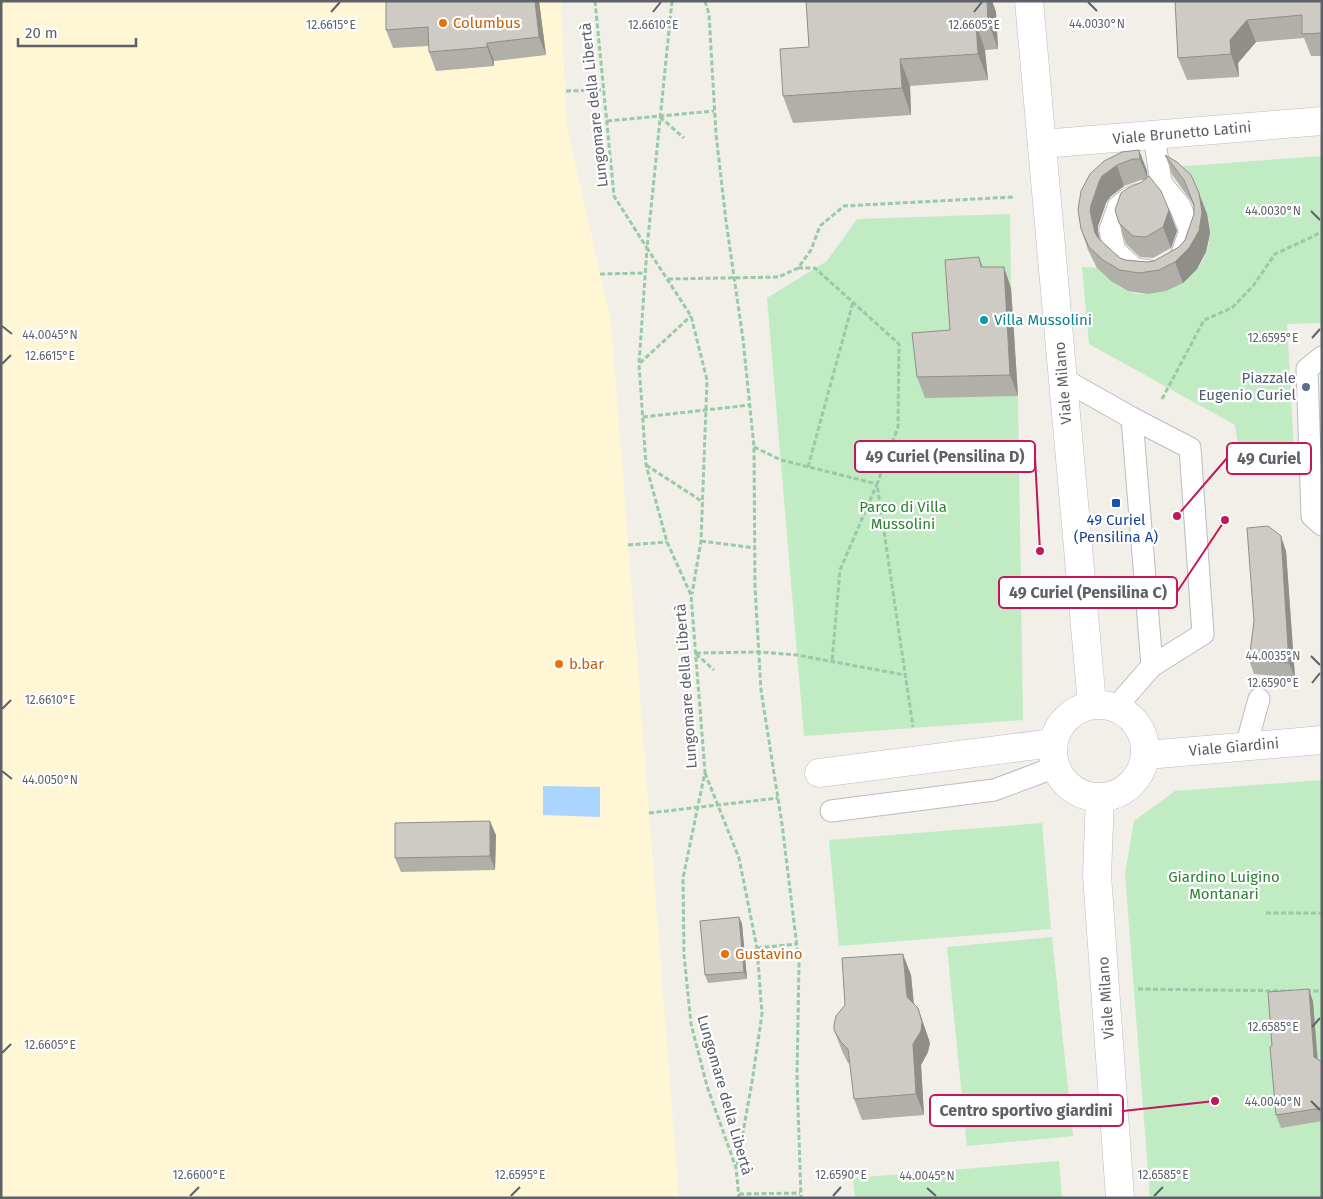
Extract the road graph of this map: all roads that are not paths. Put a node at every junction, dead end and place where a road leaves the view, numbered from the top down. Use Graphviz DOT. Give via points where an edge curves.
graph roads {
  1 [pos="1029,1"];
  2 [pos="1322,121"];
  3 [pos="1154,135"];
  4 [pos="1042,144"];
  5 [pos="1145,192"];
  6 [pos="1322,357"];
  7 [pos="1063,379"];
  8 [pos="1140,422"];
  9 [pos="1322,524"];
  10 [pos="1152,666"];
  11 [pos="1258,698"];
  12 [pos="1104,706"];
  13 [pos="1322,740"];
  14 [pos="1246,746"];
  15 [pos="1054,755"];
  16 [pos="1146,755"];
  17 [pos="819,773"];
  18 [pos="1100,797"];
  19 [pos="831,811"];
  20 [pos="1120,1198"];
  1 -- 4 [label="street, Viale Milano"];
  2 -- 3 [label="street, Viale Brunetto Latini"];
  3 -- 4 [label="street, Viale Brunetto Latini"];
  3 -- 5 [label="lane" via="1161,183 1180,206 1190,231 1181,257 1156,271 1135,269 1115,251 1110,230 1118,207 1129,198"];
  4 -- 7 [label="street, Viale Milano"];
  6 -- 9 [label="lane" via="1307,369 1312,516"];
  7 -- 8 [label="lane"];
  7 -- 12 [label="street, Viale Milano"];
  8 -- 10 [label="lane"];
  8 -- 10 [label="lane" via="1190,448 1203,634"];
  10 -- 12 [label="lane"];
  11 -- 14 [label="lane"];
  12 -- 15 [label="street" via="1078,709 1066,718 1058,729"];
  12 -- 16 [label="street" via="1130,714 1145,739"];
  13 -- 14 [label="street, Viale Giardini"];
  14 -- 16 [label="street, Viale Giardini"];
  15 -- 17 [label="street" via="916,761"];
  15 -- 18 [label="street" via="1063,780 1086,795"];
  15 -- 19 [label="lane" via="994,790"];
  16 -- 18 [label="street" via="1144,766 1131,785 1122,792"];
  18 -- 20 [label="street, Viale Milano" via="1097,875"];
}
